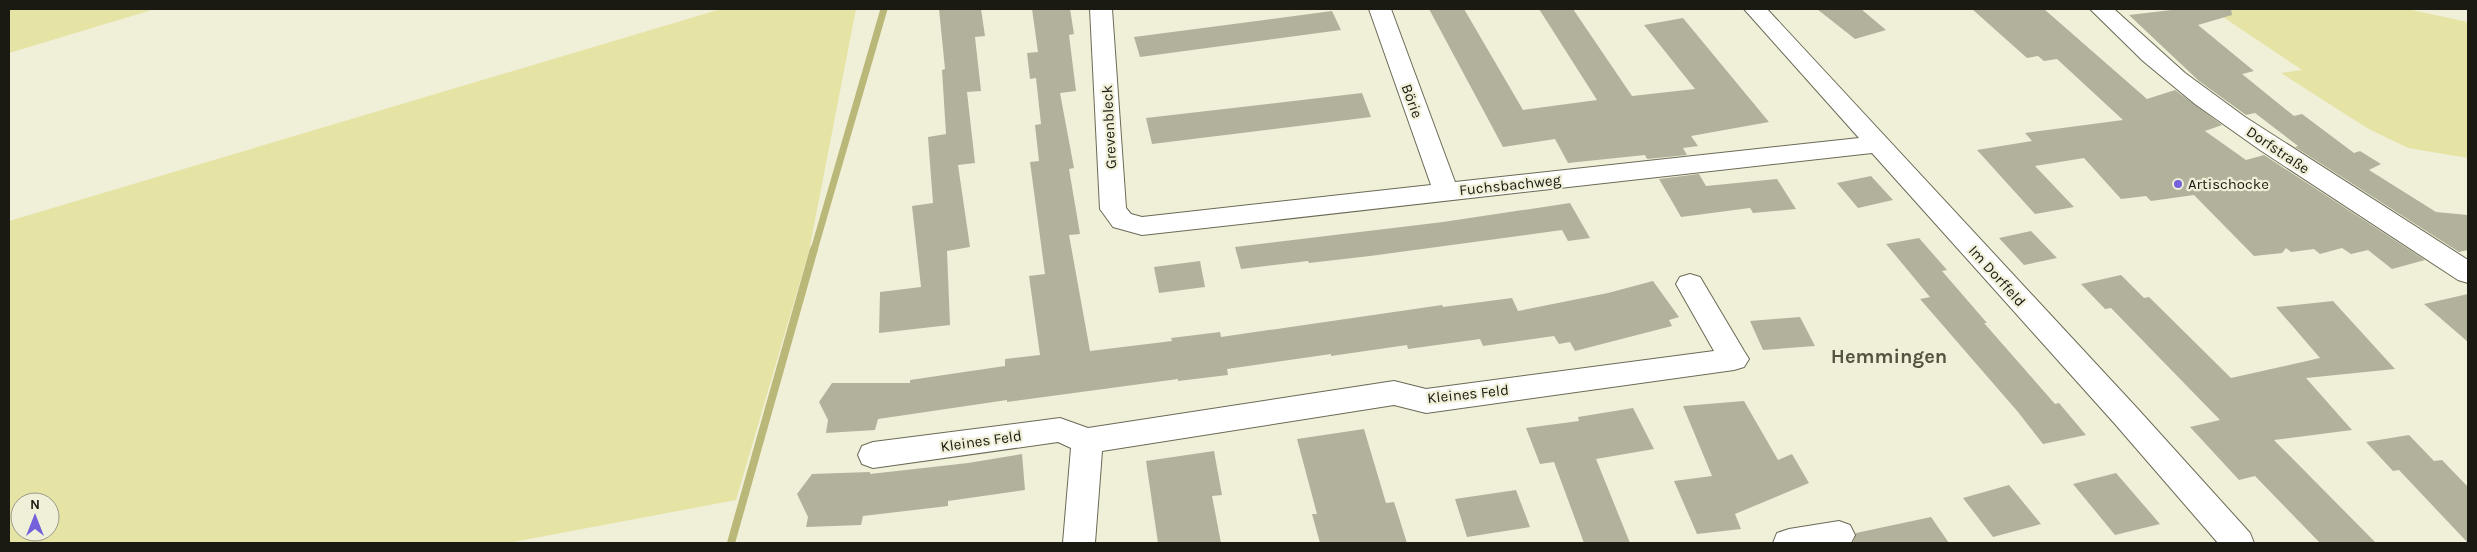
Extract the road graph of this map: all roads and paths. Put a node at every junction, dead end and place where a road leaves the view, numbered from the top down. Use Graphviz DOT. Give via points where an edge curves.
graph roads {
  1 [pos="1101,9"];
  2 [pos="1380,9"];
  3 [pos="1755,9"];
  4 [pos="2101,9"];
  5 [pos="1879,144"];
  6 [pos="1446,192"];
  7 [pos="1142,226"];
  8 [pos="2468,273"];
  9 [pos="1690,284"];
  10 [pos="1087,441"];
  11 [pos="874,455"];
  12 [pos="1839,535"];
  13 [pos="1079,543"];
  14 [pos="1789,543"];
  15 [pos="2238,543"];
  1 -- 7 [label="street, Grevenbleck" via="1113,208 1122,221"];
  2 -- 6 [label="street, Börie"];
  3 -- 5 [label="street, Im Dorffeld"];
  4 -- 8 [label="street, Dorfstraße" via="2168,72 2204,99"];
  5 -- 6 [label="street, Fuchsbachweg"];
  5 -- 15 [label="street, Im Dorffeld"];
  6 -- 7 [label="street, Fuchsbachweg"];
  9 -- 10 [label="street, Kleines Feld" via="1734,358 1426,401 1394,393"];
  10 -- 11 [label="street, Kleines Feld" via="1060,430"];
  10 -- 13 [label="street"];
  12 -- 14 [label="street"];
}
